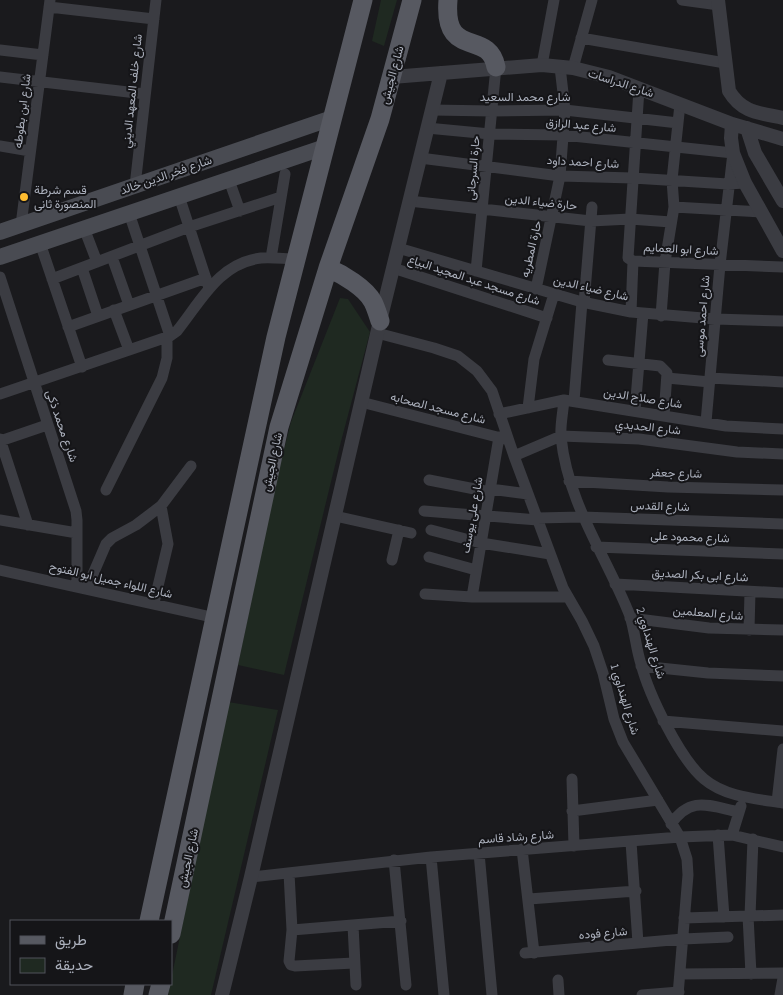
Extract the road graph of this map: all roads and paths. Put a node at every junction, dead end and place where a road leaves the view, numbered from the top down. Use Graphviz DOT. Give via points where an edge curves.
graph roads {
  1 [pos="156,0"];
  2 [pos="363,0"];
  3 [pos="412,0"];
  4 [pos="448,0"];
  5 [pos="554,0"];
  6 [pos="592,0"];
  7 [pos="682,0"];
  8 [pos="718,2"];
  9 [pos="49,4"];
  10 [pos="154,19"];
  11 [pos="581,38"];
  12 [pos="0,50"];
  13 [pos="43,55"];
  14 [pos="725,63"];
  15 [pos="542,65"];
  16 [pos="496,68"];
  17 [pos="566,68"];
  18 [pos="441,73"];
  19 [pos="392,76"];
  20 [pos="0,77"];
  21 [pos="39,82"];
  22 [pos="639,89"];
  23 [pos="145,94"];
  24 [pos="680,104"];
  25 [pos="432,110"];
  26 [pos="566,110"];
  27 [pos="492,112"];
  28 [pos="332,118"];
  29 [pos="783,118"];
  30 [pos="637,119"];
  31 [pos="678,123"];
  32 [pos="732,124"];
  33 [pos="427,128"];
  34 [pos="747,128"];
  35 [pos="490,134"];
  36 [pos="563,135"];
  37 [pos="783,139"];
  38 [pos="635,144"];
  39 [pos="0,146"];
  40 [pos="325,148"];
  41 [pos="676,148"];
  42 [pos="30,151"];
  43 [pos="733,153"];
  44 [pos="420,158"];
  45 [pos="486,166"];
  46 [pos="285,174"];
  47 [pos="560,176"];
  48 [pos="633,178"];
  49 [pos="229,180"];
  50 [pos="672,180"];
  51 [pos="746,183"];
  52 [pos="728,184"];
  53 [pos="135,186"];
  54 [pos="179,196"];
  55 [pos="281,197"];
  56 [pos="409,201"];
  57 [pos="783,201"];
  58 [pos="592,207"];
  59 [pos="674,207"];
  60 [pos="483,210"];
  61 [pos="726,210"];
  62 [pos="240,211"];
  63 [pos="762,212"];
  64 [pos="129,213"];
  65 [pos="553,216"];
  66 [pos="630,219"];
  67 [pos="591,221"];
  68 [pos="671,222"];
  69 [pos="21,225"];
  70 [pos="189,227"];
  71 [pos="84,228"];
  72 [pos="0,232"];
  73 [pos="34,245"];
  74 [pos="140,246"];
  75 [pos="398,248"];
  76 [pos="783,251"];
  77 [pos="112,256"];
  78 [pos="0,257"];
  79 [pos="271,258"];
  80 [pos="296,259"];
  81 [pos="633,261"];
  82 [pos="97,262"];
  83 [pos="665,262"];
  84 [pos="720,265"];
  85 [pos="783,267"];
  86 [pos="82,268"];
  87 [pos="328,268"];
  88 [pos="393,268"];
  89 [pos="476,271"];
  90 [pos="0,278"];
  91 [pos="52,279"];
  92 [pos="208,283"];
  93 [pos="536,289"];
  94 [pos="554,294"];
  95 [pos="157,296"];
  96 [pos="583,303"];
  97 [pos="129,305"];
  98 [pos="114,310"];
  99 [pos="637,313"];
  100 [pos="98,316"];
  101 [pos="661,316"];
  102 [pos="547,318"];
  103 [pos="715,319"];
  104 [pos="783,321"];
  105 [pos="68,327"];
  106 [pos="379,327"];
  107 [pos="169,337"];
  108 [pos="276,337"];
  109 [pos="304,346"];
  110 [pos="129,350"];
  111 [pos="608,360"];
  112 [pos="639,364"];
  113 [pos="82,367"];
  114 [pos="270,367"];
  115 [pos="296,374"];
  116 [pos="667,378"];
  117 [pos="710,380"];
  118 [pos="783,382"];
  119 [pos="33,383"];
  120 [pos="0,394"];
  121 [pos="569,400"];
  122 [pos="361,402"];
  123 [pos="528,408"];
  124 [pos="635,411"];
  125 [pos="500,414"];
  126 [pos="664,416"];
  127 [pos="706,422"];
  128 [pos="47,425"];
  129 [pos="783,429"];
  130 [pos="560,436"];
  131 [pos="504,438"];
  132 [pos="0,440"];
  133 [pos="783,454"];
  134 [pos="514,456"];
  135 [pos="192,466"];
  136 [pos="430,480"];
  137 [pos="569,481"];
  138 [pos="106,490"];
  139 [pos="490,490"];
  140 [pos="783,490"];
  141 [pos="528,494"];
  142 [pos="161,506"];
  143 [pos="424,512"];
  144 [pos="335,516"];
  145 [pos="486,516"];
  146 [pos="582,517"];
  147 [pos="537,519"];
  148 [pos="0,520"];
  149 [pos="28,524"];
  150 [pos="783,524"];
  151 [pos="398,530"];
  152 [pos="431,530"];
  153 [pos="77,533"];
  154 [pos="411,533"];
  155 [pos="481,543"];
  156 [pos="596,547"];
  157 [pos="550,554"];
  158 [pos="783,554"];
  159 [pos="428,557"];
  160 [pos="392,560"];
  161 [pos="0,570"];
  162 [pos="476,570"];
  163 [pos="615,584"];
  164 [pos="82,587"];
  165 [pos="750,592"];
  166 [pos="783,593"];
  167 [pos="425,594"];
  168 [pos="568,597"];
  169 [pos="472,598"];
  170 [pos="154,604"];
  171 [pos="216,618"];
  172 [pos="630,618"];
  173 [pos="750,630"];
  174 [pos="783,630"];
  175 [pos="641,666"];
  176 [pos="783,676"];
  177 [pos="663,721"];
  178 [pos="783,731"];
  179 [pos="783,749"];
  180 [pos="572,779"];
  181 [pos="180,786"];
  182 [pos="202,791"];
  183 [pos="743,796"];
  184 [pos="658,800"];
  185 [pos="780,803"];
  186 [pos="572,811"];
  187 [pos="739,812"];
  188 [pos="671,824"];
  189 [pos="718,835"];
  190 [pos="732,835"];
  191 [pos="680,837"];
  192 [pos="753,839"];
  193 [pos="631,842"];
  194 [pos="574,846"];
  195 [pos="783,847"];
  196 [pos="522,849"];
  197 [pos="479,853"];
  198 [pos="431,857"];
  199 [pos="394,860"];
  200 [pos="289,872"];
  201 [pos="251,877"];
  202 [pos="636,891"];
  203 [pos="529,899"];
  204 [pos="783,915"];
  205 [pos="749,916"];
  206 [pos="724,917"];
  207 [pos="684,918"];
  208 [pos="149,920"];
  209 [pos="401,921"];
  210 [pos="353,925"];
  211 [pos="172,929"];
  212 [pos="292,930"];
  213 [pos="728,937"];
  214 [pos="683,939"];
  215 [pos="638,943"];
  216 [pos="354,962"];
  217 [pos="783,973"];
  218 [pos="680,974"];
  219 [pos="751,974"];
  220 [pos="783,978"];
  221 [pos="558,980"];
  222 [pos="356,985"];
  223 [pos="406,986"];
  224 [pos="678,993"];
  225 [pos="222,995"];
  226 [pos="444,995"];
  227 [pos="492,995"];
  228 [pos="559,995"];
  229 [pos="642,995"];
  230 [pos="780,995"];
  1 -- 10 [label="street, شارع خلف المعهد الديني"];
  2 -- 28 [label="main road, شارع الجيش"];
  3 -- 19 [label="main road, شارع الجيش"];
  4 -- 16 [label="main road" via="447,16 451,30 462,41 488,49"];
  5 -- 15 [label="street"];
  6 -- 11 [label="street"];
  7 -- 8 [label="street"];
  8 -- 14 [label="street"];
  9 -- 10 [label="street"];
  9 -- 13 [label="street, شارع ابن بطوطه"];
  10 -- 23 [label="street, شارع خلف المعهد الديني"];
  11 -- 14 [label="street"];
  11 -- 17 [label="street"];
  12 -- 13 [label="street"];
  13 -- 21 [label="street, شارع ابن بطوطه"];
  14 -- 29 [label="street" via="729,91 734,100 752,112"];
  15 -- 16 [label="street, شارع الدراسات"];
  15 -- 17 [label="street, شارع الدراسات"];
  16 -- 18 [label="street, شارع الدراسات"];
  16 -- 27 [label="street, حارة السرجانى"];
  17 -- 22 [label="street, شارع الدراسات" via="609,77"];
  17 -- 26 [label="street, حارة المطريه"];
  18 -- 19 [label="street, شارع الدراسات"];
  18 -- 25 [label="street"];
  19 -- 87 [label="main road, شارع الجيش"];
  20 -- 21 [label="street"];
  21 -- 23 [label="street"];
  21 -- 42 [label="street, شارع ابن بطوطه"];
  22 -- 24 [label="street, شارع الدراسات"];
  22 -- 30 [label="street, شارع ابو العمايم"];
  23 -- 53 [label="street, شارع خلف المعهد الديني"];
  24 -- 31 [label="street"];
  24 -- 32 [label="street, شارع الدراسات"];
  25 -- 27 [label="street, شارع محمد السعيد"];
  25 -- 33 [label="street"];
  26 -- 27 [label="street, شارع محمد السعيد"];
  26 -- 30 [label="street, شارع محمد السعيد"];
  26 -- 36 [label="street, حارة المطريه"];
  27 -- 35 [label="street, حارة السرجانى"];
  28 -- 40 [label="main road, شارع الجيش"];
  28 -- 53 [label="main road, شارع فخر الدين خالد"];
  30 -- 31 [label="street, شارع محمد السعيد"];
  30 -- 38 [label="street, شارع ابو العمايم"];
  31 -- 41 [label="street"];
  32 -- 34 [label="street, شارع الدراسات"];
  32 -- 43 [label="street"];
  33 -- 35 [label="street, شارع عبد الرازق"];
  33 -- 44 [label="street"];
  34 -- 37 [label="street, شارع الدراسات"];
  34 -- 57 [label="street" via="755,153"];
  35 -- 36 [label="street, شارع عبد الرازق"];
  35 -- 45 [label="street, حارة السرجانى"];
  36 -- 38 [label="street, شارع عبد الرازق"];
  36 -- 47 [label="street, حارة المطريه"];
  38 -- 41 [label="street, شارع عبد الرازق"];
  38 -- 48 [label="street, شارع ابو العمايم"];
  39 -- 42 [label="street"];
  40 -- 49 [label="main road, شارع فخر الدين خالد"];
  40 -- 80 [label="main road, شارع الجيش"];
  41 -- 43 [label="street, شارع عبد الرازق"];
  41 -- 50 [label="street"];
  42 -- 69 [label="street, شارع ابن بطوطه"];
  43 -- 51 [label="street"];
  43 -- 52 [label="street, شارع احمد موسى"];
  44 -- 45 [label="street, شارع احمد داود"];
  44 -- 56 [label="street"];
  45 -- 47 [label="street, شارع احمد داود"];
  45 -- 60 [label="street, حارة السرجانى"];
  46 -- 55 [label="street"];
  47 -- 48 [label="street, شارع احمد داود"];
  47 -- 65 [label="street, حارة المطريه"];
  48 -- 50 [label="street, شارع احمد داود"];
  48 -- 66 [label="street, شارع ابو العمايم"];
  49 -- 54 [label="main road, شارع فخر الدين خالد"];
  49 -- 62 [label="street"];
  50 -- 52 [label="street, شارع احمد داود"];
  50 -- 59 [label="street"];
  51 -- 52 [label="street, شارع احمد داود"];
  51 -- 63 [label="street"];
  52 -- 61 [label="street, شارع احمد موسى"];
  53 -- 69 [label="main road, شارع فخر الدين خالد"];
  54 -- 64 [label="main road, شارع فخر الدين خالد"];
  54 -- 70 [label="street"];
  55 -- 62 [label="street"];
  55 -- 79 [label="street"];
  56 -- 60 [label="street, حارة ضياء الدين"];
  56 -- 75 [label="street"];
  58 -- 67 [label="street, شارع الهنداوي 2"];
  59 -- 61 [label="street"];
  59 -- 68 [label="street"];
  60 -- 65 [label="street, حارة ضياء الدين"];
  60 -- 89 [label="street, حارة السرجانى"];
  61 -- 63 [label="street"];
  61 -- 84 [label="street, شارع احمد موسى"];
  62 -- 70 [label="street"];
  63 -- 76 [label="street"];
  64 -- 71 [label="main road, شارع فخر الدين خالد"];
  64 -- 74 [label="street"];
  65 -- 67 [label="street, حارة ضياء الدين"];
  65 -- 93 [label="street, حارة المطريه"];
  66 -- 67 [label="street, حارة ضياء الدين"];
  66 -- 68 [label="street, حارة ضياء الدين"];
  66 -- 81 [label="street, شارع ابو العمايم" via="628,258"];
  67 -- 96 [label="street, شارع الهنداوي 2"];
  68 -- 83 [label="street"];
  69 -- 72 [label="main road, شارع فخر الدين خالد"];
  69 -- 73 [label="main road"];
  70 -- 74 [label="street"];
  70 -- 92 [label="street"];
  71 -- 73 [label="main road, شارع فخر الدين خالد"];
  71 -- 82 [label="street"];
  73 -- 78 [label="main road, شارع فخر الدين خالد"];
  73 -- 91 [label="street"];
  74 -- 77 [label="street"];
  74 -- 95 [label="street"];
  75 -- 88 [label="street"];
  75 -- 89 [label="street, شارع ضياء الدين"];
  77 -- 82 [label="street"];
  77 -- 97 [label="street"];
  79 -- 80 [label="street"];
  79 -- 92 [label="street" via="233,266"];
  80 -- 108 [label="main road, شارع الجيش"];
  81 -- 83 [label="street, شارع ابو العمايم"];
  81 -- 99 [label="street"];
  82 -- 86 [label="street"];
  83 -- 84 [label="street, شارع ابو العمايم"];
  83 -- 101 [label="street"];
  84 -- 85 [label="street, شارع ابو العمايم"];
  84 -- 103 [label="street, شارع احمد موسى"];
  86 -- 91 [label="street"];
  86 -- 100 [label="street"];
  87 -- 106 [label="main road" via="344,276 373,301"];
  87 -- 109 [label="main road, شارع الجيش"];
  88 -- 102 [label="street, شارع مسجد عبد المجيد البياع"];
  88 -- 106 [label="street"];
  89 -- 93 [label="street, شارع ضياء الدين"];
  90 -- 119 [label="street, شارع محمد ذكى"];
  91 -- 105 [label="street"];
  92 -- 95 [label="street"];
  92 -- 107 [label="street" via="177,331"];
  93 -- 94 [label="street, شارع ضياء الدين"];
  94 -- 96 [label="street, شارع ضياء الدين"];
  94 -- 102 [label="street"];
  95 -- 97 [label="street"];
  95 -- 107 [label="street"];
  96 -- 99 [label="street, شارع ضياء الدين"];
  96 -- 121 [label="street, شارع الهنداوي 2"];
  97 -- 98 [label="street"];
  98 -- 100 [label="street"];
  98 -- 110 [label="street"];
  99 -- 101 [label="street, شارع ضياء الدين"];
  99 -- 112 [label="street"];
  100 -- 105 [label="street"];
  101 -- 103 [label="street, شارع ضياء الدين"];
  102 -- 123 [label="street" via="534,359"];
  103 -- 104 [label="street, شارع ضياء الدين"];
  103 -- 117 [label="street, شارع احمد موسى"];
  105 -- 113 [label="street"];
  106 -- 122 [label="street"];
  106 -- 125 [label="street, شارع الهنداوي 1" via="458,356 478,371 492,391"];
  107 -- 110 [label="street"];
  107 -- 138 [label="street" via="162,378"];
  108 -- 109 [label="main road" via="288,347"];
  108 -- 114 [label="main road, شارع الجيش"];
  109 -- 115 [label="main road, شارع الجيش"];
  110 -- 113 [label="street"];
  111 -- 112 [label="street"];
  112 -- 116 [label="street" via="664,368"];
  112 -- 124 [label="street"];
  113 -- 119 [label="street"];
  114 -- 115 [label="main road" via="284,366"];
  114 -- 171 [label="main road, شارع الجيش"];
  115 -- 182 [label="main road, شارع الجيش" via="279,427"];
  116 -- 117 [label="street"];
  116 -- 126 [label="street"];
  117 -- 118 [label="street"];
  117 -- 127 [label="street, شارع احمد موسى"];
  119 -- 120 [label="street"];
  119 -- 128 [label="street, شارع محمد ذكى"];
  121 -- 123 [label="street, شارع صلاح الدين"];
  121 -- 124 [label="street, شارع صلاح الدين"];
  121 -- 130 [label="street, شارع الهنداوي 2"];
  122 -- 131 [label="street, شارع مسجد الصحابه"];
  122 -- 144 [label="street"];
  123 -- 125 [label="street, شارع صلاح الدين"];
  124 -- 126 [label="street, شارع صلاح الدين"];
  125 -- 131 [label="street, شارع الهنداوي 1"];
  126 -- 127 [label="street, شارع صلاح الدين"];
  127 -- 129 [label="street, شارع صلاح الدين"];
  128 -- 132 [label="street"];
  128 -- 153 [label="street, شارع محمد ذكى" via="73,502"];
  130 -- 133 [label="street, شارع الحديدي" via="639,439 737,452"];
  130 -- 134 [label="street, شارع الحديدي"];
  130 -- 137 [label="street, شارع الهنداوي 2"];
  131 -- 134 [label="street, شارع الهنداوي 1"];
  131 -- 139 [label="street, شارع على يوسف"];
  132 -- 149 [label="street"];
  134 -- 141 [label="street, شارع الهنداوي 1"];
  135 -- 142 [label="street"];
  136 -- 139 [label="street"];
  137 -- 140 [label="street, شارع جعفر"];
  137 -- 146 [label="street, شارع الهنداوي 2"];
  139 -- 141 [label="street"];
  139 -- 145 [label="street, شارع على يوسف"];
  141 -- 147 [label="street, شارع الهنداوي 1"];
  142 -- 164 [label="street" via="106,544"];
  142 -- 170 [label="street" via="168,544"];
  143 -- 145 [label="street, شارع القدس"];
  144 -- 151 [label="street"];
  144 -- 201 [label="street"];
  145 -- 147 [label="street, شارع القدس"];
  145 -- 155 [label="street, شارع على يوسف"];
  146 -- 147 [label="street, شارع القدس"];
  146 -- 150 [label="street, شارع القدس"];
  146 -- 156 [label="street, شارع الهنداوي 2"];
  147 -- 157 [label="street, شارع الهنداوي 1"];
  148 -- 149 [label="street"];
  149 -- 153 [label="street"];
  151 -- 154 [label="street"];
  151 -- 160 [label="street"];
  152 -- 155 [label="street"];
  153 -- 164 [label="street, شارع محمد ذكى"];
  155 -- 157 [label="street"];
  155 -- 162 [label="street, شارع على يوسف"];
  156 -- 158 [label="street, شارع محمود على"];
  156 -- 163 [label="street, شارع الهنداوي 2"];
  157 -- 168 [label="street, شارع الهنداوي 1"];
  159 -- 162 [label="street"];
  161 -- 164 [label="street, شارع اللواء جميل ابو الفتوح"];
  162 -- 169 [label="street, شارع على يوسف"];
  163 -- 165 [label="street, شارع ابى بكر الصديق"];
  163 -- 172 [label="street, شارع الهنداوي 2"];
  164 -- 170 [label="street, شارع اللواء جميل ابو الفتوح"];
  165 -- 166 [label="street, شارع ابى بكر الصديق"];
  165 -- 173 [label="street"];
  167 -- 169 [label="street"];
  168 -- 169 [label="street"];
  168 -- 184 [label="street, شارع الهنداوي 1" via="594,646 623,742"];
  170 -- 171 [label="street, شارع اللواء جميل ابو الفتوح"];
  171 -- 181 [label="main road, شارع الجيش"];
  172 -- 173 [label="street, شارع المعلمين"];
  172 -- 175 [label="street, شارع الهنداوي 2"];
  173 -- 174 [label="street, شارع المعلمين"];
  175 -- 176 [label="street"];
  175 -- 177 [label="street, شارع الهنداوي 2"];
  177 -- 178 [label="street"];
  177 -- 183 [label="street, شارع الهنداوي 2" via="704,780"];
  179 -- 185 [label="street"];
  180 -- 186 [label="street"];
  181 -- 182 [label="main road"];
  181 -- 208 [label="main road, شارع الجيش"];
  182 -- 211 [label="main road, شارع الجيش"];
  183 -- 185 [label="street, شارع الهنداوي 2"];
  183 -- 187 [label="street"];
  184 -- 186 [label="street"];
  184 -- 188 [label="street, شارع الهنداوي 1"];
  186 -- 194 [label="street"];
  187 -- 188 [label="street" via="695,805 686,807"];
  187 -- 190 [label="street"];
  188 -- 191 [label="street, شارع الهنداوي 1"];
  189 -- 190 [label="street, شارع رشاد قاسم"];
  189 -- 191 [label="street, شارع رشاد قاسم"];
  189 -- 206 [label="street"];
  190 -- 192 [label="street, شارع رشاد قاسم"];
  191 -- 193 [label="street, شارع رشاد قاسم"];
  191 -- 207 [label="street, شارع الهنداوي 1" via="688,867"];
  192 -- 195 [label="street, شارع رشاد قاسم"];
  192 -- 205 [label="street"];
  193 -- 194 [label="street, شارع رشاد قاسم"];
  193 -- 202 [label="street"];
  194 -- 196 [label="street, شارع رشاد قاسم"];
  196 -- 197 [label="street, شارع رشاد قاسم"];
  196 -- 203 [label="street"];
  197 -- 198 [label="street, شارع رشاد قاسم"];
  197 -- 227 [label="street"];
  198 -- 199 [label="street, شارع رشاد قاسم"];
  198 -- 226 [label="street"];
  199 -- 200 [label="street, شارع رشاد قاسم"];
  199 -- 209 [label="street"];
  200 -- 201 [label="street, شارع رشاد قاسم"];
  200 -- 212 [label="street"];
  201 -- 225 [label="street"];
  202 -- 203 [label="street"];
  202 -- 215 [label="street"];
  203 -- 215 [label="street, شارع فوده" via="530,953"];
  204 -- 205 [label="street"];
  205 -- 206 [label="street"];
  205 -- 219 [label="street"];
  206 -- 207 [label="street"];
  207 -- 214 [label="street, شارع الهنداوي 1"];
  209 -- 210 [label="street"];
  209 -- 223 [label="street"];
  210 -- 212 [label="street"];
  210 -- 216 [label="street"];
  212 -- 216 [label="street" via="291,964"];
  213 -- 214 [label="street, شارع فوده"];
  214 -- 215 [label="street, شارع فوده"];
  214 -- 218 [label="street, شارع الهنداوي 1"];
  216 -- 222 [label="street"];
  217 -- 219 [label="street"];
  218 -- 219 [label="street"];
  218 -- 224 [label="street, شارع الهنداوي 1"];
  220 -- 230 [label="street"];
  221 -- 228 [label="street"];
  224 -- 229 [label="street"];
}
